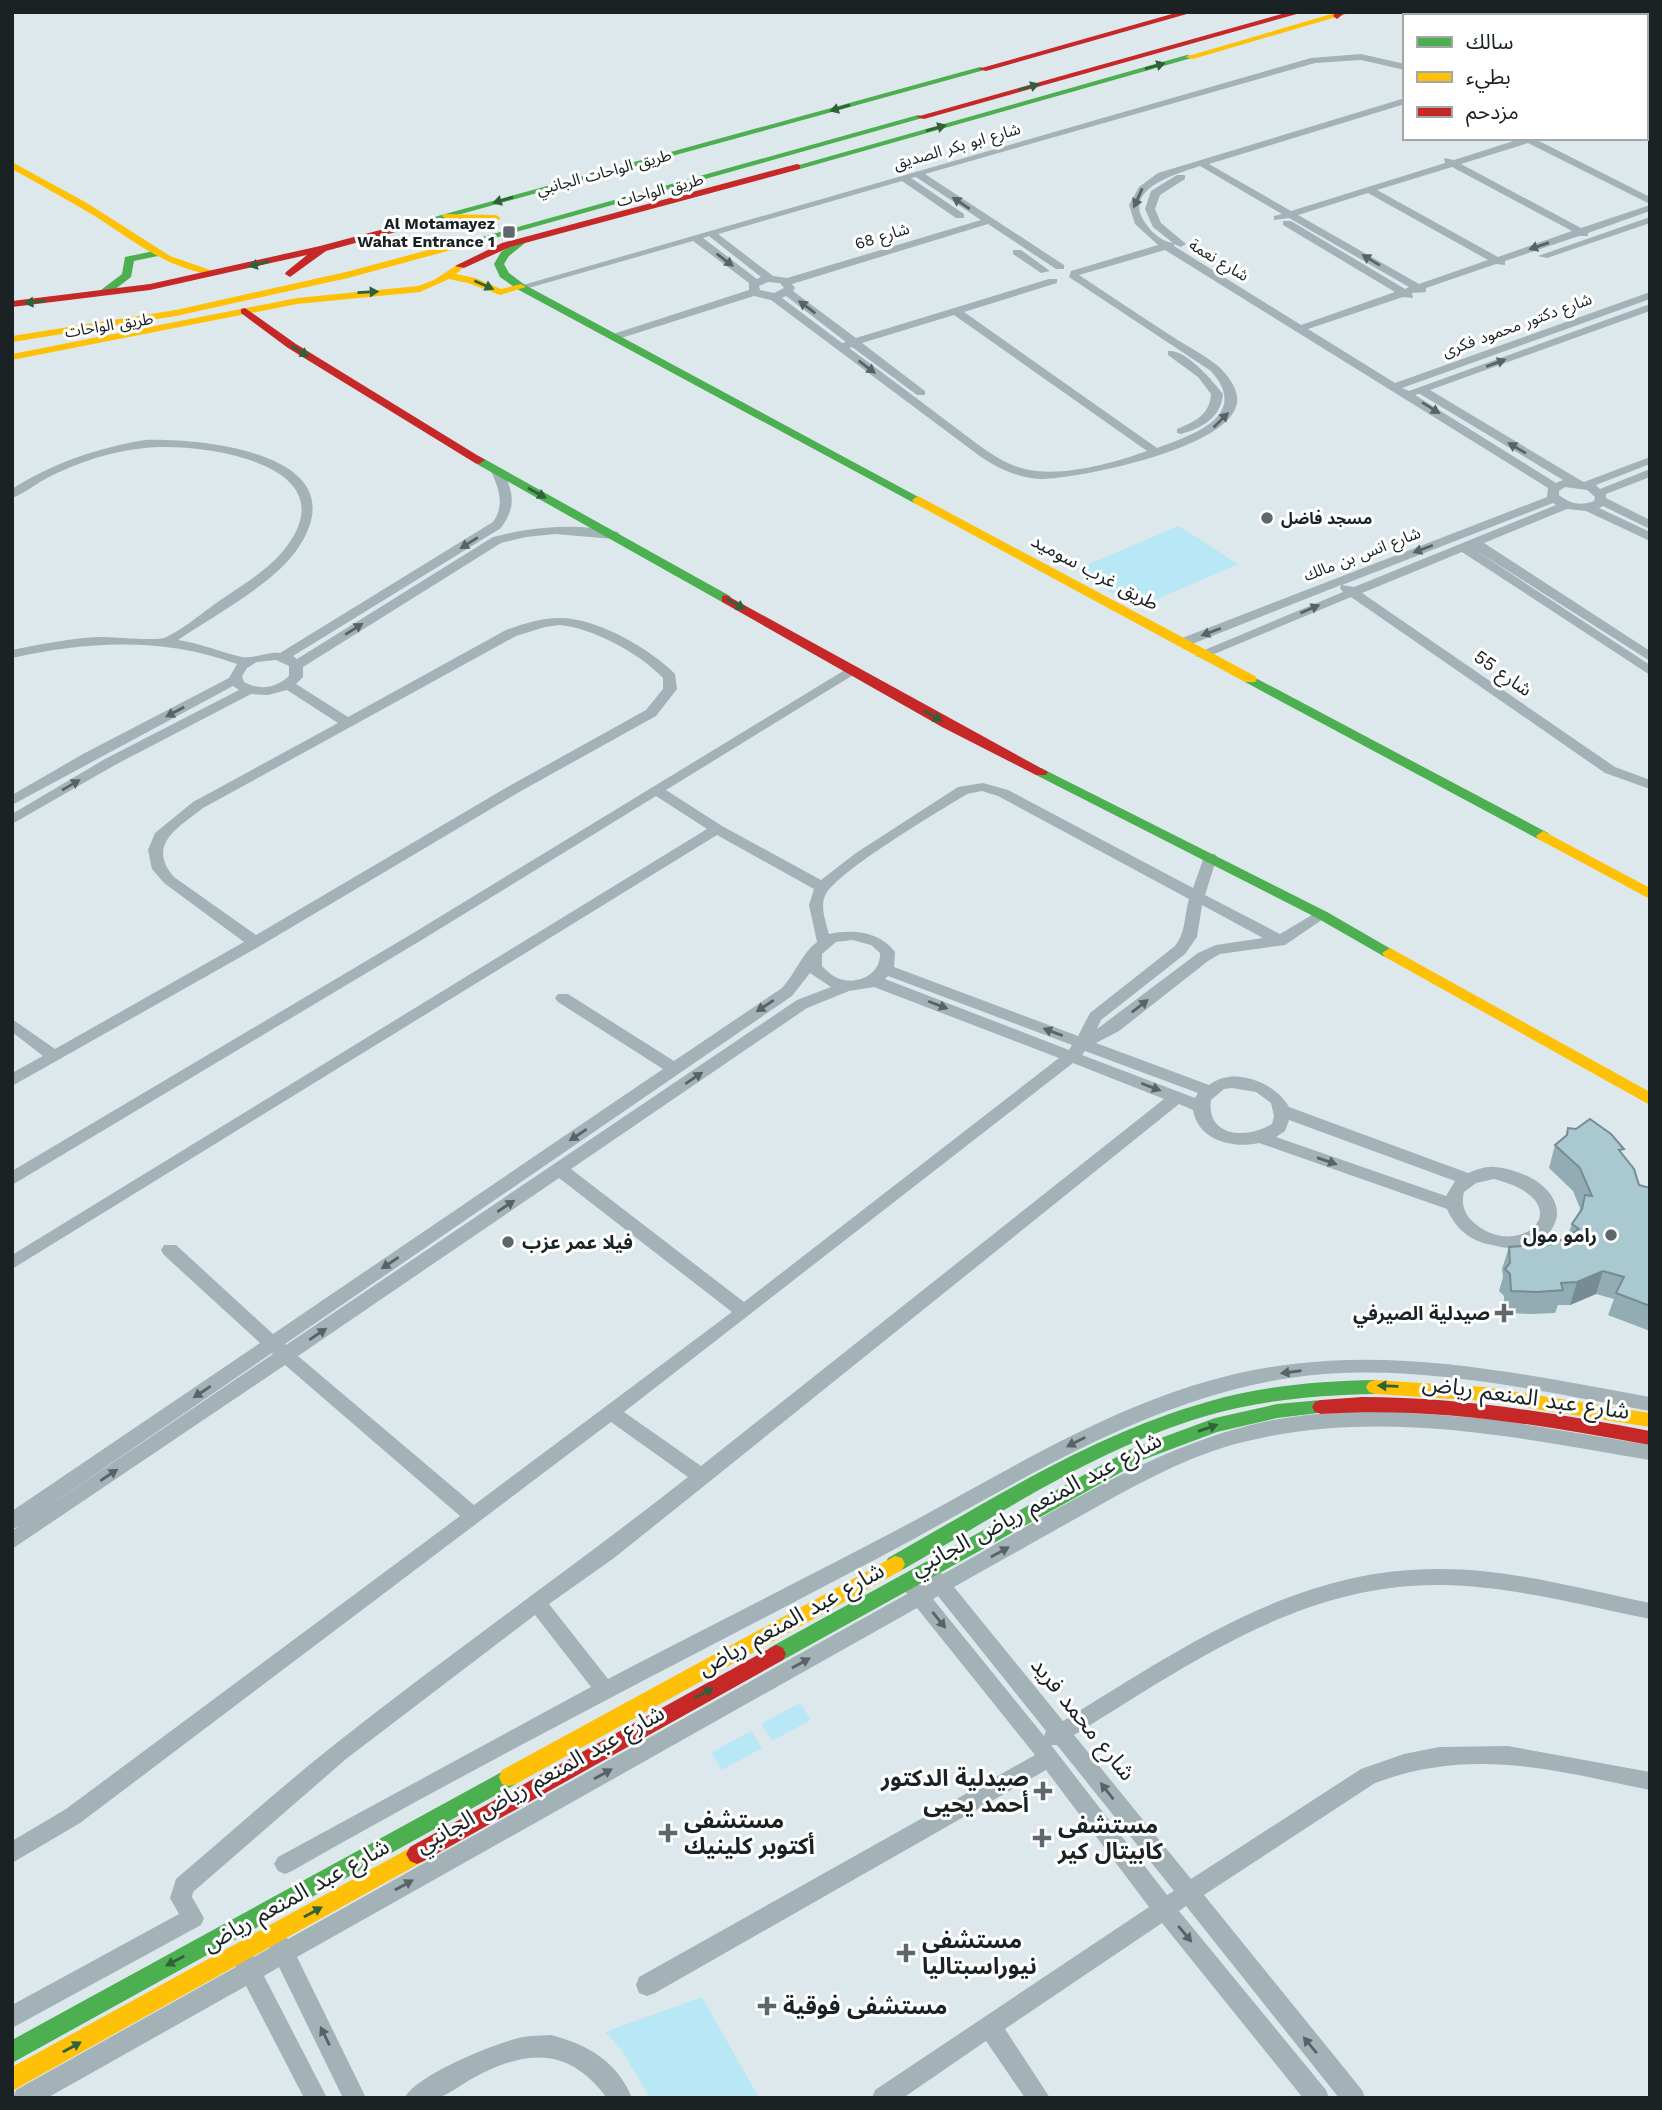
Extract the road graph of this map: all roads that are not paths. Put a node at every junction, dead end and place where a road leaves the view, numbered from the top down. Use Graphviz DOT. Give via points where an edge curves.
graph roads {
  1 [pos="1190,12"];
  2 [pos="1243,12"];
  3 [pos="1300,12"];
  4 [pos="1343,13"];
  5 [pos="1403,67"];
  6 [pos="1403,74"];
  7 [pos="1403,102"];
  8 [pos="1403,109"];
  9 [pos="1496,140"];
  10 [pos="1529,140"];
  11 [pos="1534,140"];
  12 [pos="1549,140"];
  13 [pos="889,142"];
  14 [pos="1441,157"];
  15 [pos="1453,163"];
  16 [pos="12,165"];
  17 [pos="1198,167"];
  18 [pos="727,172"];
  19 [pos="915,178"];
  20 [pos="1368,189"];
  21 [pos="1650,192"];
  22 [pos="1650,201"];
  23 [pos="1650,208"];
  24 [pos="1280,213"];
  25 [pos="447,216"];
  26 [pos="496,218"];
  27 [pos="1650,220"];
  28 [pos="987,221"];
  29 [pos="974,225"];
  30 [pos="1580,232"];
  31 [pos="714,236"];
  32 [pos="1155,239"];
  33 [pos="1594,239"];
  34 [pos="524,240"];
  35 [pos="699,240"];
  36 [pos="1167,241"];
  37 [pos="321,249"];
  38 [pos="154,254"];
  39 [pos="1496,261"];
  40 [pos="1509,268"];
  41 [pos="1069,271"];
  42 [pos="227,272"];
  43 [pos="290,274"];
  44 [pos="447,275"];
  45 [pos="1051,277"];
  46 [pos="770,279"];
  47 [pos="755,287"];
  48 [pos="787,287"];
  49 [pos="525,289"];
  50 [pos="1404,293"];
  51 [pos="1417,294"];
  52 [pos="101,295"];
  53 [pos="1650,295"];
  54 [pos="773,296"];
  55 [pos="12,304"];
  56 [pos="1650,307"];
  57 [pos="956,310"];
  58 [pos="244,311"];
  59 [pos="12,323"];
  60 [pos="1312,329"];
  61 [pos="1324,331"];
  62 [pos="614,337"];
  63 [pos="12,339"];
  64 [pos="842,341"];
  65 [pos="12,355"];
  66 [pos="1408,381"];
  67 [pos="1396,386"];
  68 [pos="1421,390"];
  69 [pos="1409,394"];
  70 [pos="1143,444"];
  71 [pos="1154,451"];
  72 [pos="1650,460"];
  73 [pos="1092,466"];
  74 [pos="497,471"];
  75 [pos="1650,473"];
  76 [pos="1581,484"];
  77 [pos="12,494"];
  78 [pos="1600,496"];
  79 [pos="1559,497"];
  80 [pos="1588,507"];
  81 [pos="1650,525"];
  82 [pos="614,535"];
  83 [pos="1650,537"];
  84 [pos="1465,543"];
  85 [pos="1338,583"];
  86 [pos="1351,591"];
  87 [pos="164,643"];
  88 [pos="1182,643"];
  89 [pos="12,654"];
  90 [pos="1202,654"];
  91 [pos="284,657"];
  92 [pos="1650,657"];
  93 [pos="245,662"];
  94 [pos="296,665"];
  95 [pos="853,669"];
  96 [pos="1650,671"];
  97 [pos="235,680"];
  98 [pos="288,685"];
  99 [pos="249,690"];
  100 [pos="348,723"];
  101 [pos="1650,785"];
  102 [pos="656,790"];
  103 [pos="12,801"];
  104 [pos="12,820"];
  105 [pos="717,829"];
  106 [pos="1210,858"];
  107 [pos="822,887"];
  108 [pos="1650,894"];
  109 [pos="1197,897"];
  110 [pos="1322,915"];
  111 [pos="1190,937"];
  112 [pos="1280,941"];
  113 [pos="255,942"];
  114 [pos="824,942"];
  115 [pos="1216,950"];
  116 [pos="812,958"];
  117 [pos="887,970"];
  118 [pos="874,981"];
  119 [pos="848,986"];
  120 [pos="562,998"];
  121 [pos="12,1024"];
  122 [pos="1077,1050"];
  123 [pos="54,1056"];
  124 [pos="674,1069"];
  125 [pos="12,1080"];
  126 [pos="1177,1097"];
  127 [pos="1205,1098"];
  128 [pos="1650,1099"];
  129 [pos="1283,1111"];
  130 [pos="1263,1138"];
  131 [pos="559,1169"];
  132 [pos="12,1179"];
  133 [pos="1467,1179"];
  134 [pos="1454,1205"];
  135 [pos="170,1250"];
  136 [pos="12,1263"];
  137 [pos="744,1312"];
  138 [pos="279,1349"];
  139 [pos="1650,1404"];
  140 [pos="610,1412"];
  141 [pos="1650,1420"];
  142 [pos="1508,1421"];
  143 [pos="1650,1438"];
  144 [pos="1650,1453"];
  145 [pos="702,1478"];
  146 [pos="81,1484"];
  147 [pos="473,1516"];
  148 [pos="12,1521"];
  149 [pos="12,1541"];
  150 [pos="908,1544"];
  151 [pos="901,1572"];
  152 [pos="935,1577"];
  153 [pos="536,1602"];
  154 [pos="1650,1611"];
  155 [pos="606,1690"];
  156 [pos="1062,1733"];
  157 [pos="1045,1752"];
  158 [pos="1650,1781"];
  159 [pos="12,1853"];
  160 [pos="285,1864"];
  161 [pos="1187,1894"];
  162 [pos="1164,1909"];
  163 [pos="264,1913"];
  164 [pos="230,1932"];
  165 [pos="279,1943"];
  166 [pos="245,1962"];
  167 [pos="647,1984"];
  168 [pos="13,2017"];
  169 [pos="989,2026"];
  170 [pos="20,2047"];
  171 [pos="12,2080"];
  172 [pos="24,2098"];
  173 [pos="316,2098"];
  174 [pos="355,2098"];
  175 [pos="416,2098"];
  176 [pos="621,2098"];
  177 [pos="883,2098"];
  178 [pos="1039,2098"];
  179 [pos="1318,2098"];
  180 [pos="1354,2098"];
  1 -- 25 [label="main road, طريق الواحات الجانبي, one-way"];
  2 -- 26 [label="main road, طريق الواحات"];
  18 -- 3 [label="main road, طريق الواحات, one-way"];
  13 -- 4 [label="main road, one-way"];
  5 -- 19 [label="street, شارع ابو بكر الصديق" via="1361,57 1314,60"];
  6 -- 19 [label="street, شارع ابو بكر الصديق" via="1360,62 1323,65"];
  7 -- 17 [label="street, شارع نعمة"];
  8 -- 17 [label="street, شارع نعمة"];
  9 -- 14 [label="street"];
  10 -- 15 [label="street"];
  11 -- 22 [label="street"];
  12 -- 21 [label="street"];
  13 -- 18 [label="main road" via="848,146"];
  13 -- 34 [label="main road"];
  14 -- 15 [label="street"];
  14 -- 24 [label="street"];
  15 -- 20 [label="street"];
  15 -- 30 [label="street"];
  16 -- 38 [label="main road" via="110,221"];
  17 -- 24 [label="street"];
  17 -- 32 [label="street, شارع نعمة, one-way" via="1154,179 1135,198 1135,217"];
  17 -- 36 [label="street, شارع نعمة" via="1166,184 1152,198 1151,214"];
  18 -- 63 [label="main road, طريق الواحات" via="311,284 176,313"];
  28 -- 19 [label="street, one-way"];
  19 -- 29 [label="street"];
  19 -- 31 [label="street, شارع ابو بكر الصديق"];
  20 -- 24 [label="street"];
  20 -- 39 [label="street"];
  23 -- 30 [label="street"];
  24 -- 50 [label="street"];
  51 -- 24 [label="street, one-way"];
  25 -- 26 [label="main road"];
  25 -- 37 [label="main road, طريق الواحات الجانبي"];
  26 -- 43 [label="main road, طريق الواحات"];
  27 -- 33 [label="street"];
  28 -- 29 [label="street, شارع 68"];
  28 -- 41 [label="street"];
  29 -- 45 [label="street"];
  29 -- 48 [label="street, شارع 68"];
  30 -- 33 [label="street"];
  30 -- 39 [label="street, one-way"];
  31 -- 35 [label="street, شارع ابو بكر الصديق"];
  31 -- 46 [label="street"];
  32 -- 36 [label="street, شارع نعمة"];
  32 -- 41 [label="street"];
  33 -- 40 [label="street"];
  34 -- 44 [label="main road" via="480,254"];
  34 -- 49 [label="main road, طريق غرب سوميد" via="499,264 504,275"];
  35 -- 47 [label="street, one-way"];
  35 -- 49 [label="street, شارع ابو بكر الصديق"];
  36 -- 41 [label="street"];
  36 -- 60 [label="street, شارع نعمة" via="1178,242"];
  36 -- 60 [label="street, شارع نعمة" via="1301,328"];
  37 -- 42 [label="main road, طريق الواحات الجانبي, one-way"];
  37 -- 43 [label="main road"];
  38 -- 42 [label="main road" via="168,263"];
  38 -- 52 [label="main road" via="129,259 128,275"];
  39 -- 40 [label="street"];
  39 -- 51 [label="street"];
  40 -- 51 [label="street" via="1430,295"];
  41 -- 45 [label="street"];
  41 -- 45 [label="street"];
  71 -- 41 [label="street, one-way" via="1217,426 1231,409 1231,391 1202,360"];
  42 -- 52 [label="main road, طريق الواحات الجانبي"];
  43 -- 59 [label="main road, طريق الواحات" via="203,294"];
  44 -- 49 [label="main road, طريق غرب سوميد, one-way" via="500,292"];
  58 -- 44 [label="main road, one-way" via="331,296 413,290"];
  45 -- 57 [label="street"];
  45 -- 64 [label="street"];
  45 -- 70 [label="street" via="1188,364 1217,394 1214,410 1205,420"];
  46 -- 47 [label="street"];
  46 -- 48 [label="street"];
  47 -- 54 [label="street"];
  47 -- 62 [label="street"];
  48 -- 54 [label="street, شارع 68"];
  64 -- 48 [label="street, one-way"];
  49 -- 62 [label="main road, طريق غرب سوميد"];
  50 -- 51 [label="street"];
  50 -- 60 [label="street"];
  51 -- 61 [label="street"];
  52 -- 55 [label="main road, طريق الواحات الجانبي, one-way"];
  53 -- 66 [label="street, شارع دكتور محمود فكرى"];
  54 -- 64 [label="street"];
  68 -- 56 [label="street, شارع دكتور محمود فكرى, one-way"];
  57 -- 64 [label="street"];
  57 -- 70 [label="street"];
  58 -- 65 [label="main road"];
  58 -- 74 [label="main road, one-way" via="292,346"];
  60 -- 61 [label="street, شارع نعمة"];
  60 -- 67 [label="street, شارع نعمة"];
  61 -- 66 [label="street, شارع نعمة"];
  62 -- 88 [label="main road, طريق غرب سوميد"];
  64 -- 73 [label="street" via="1000,464 1029,474 1067,475"];
  66 -- 67 [label="street, شارع دكتور محمود فكرى"];
  66 -- 68 [label="street, شارع نعمة"];
  67 -- 69 [label="street, شارع نعمة"];
  68 -- 69 [label="street, شارع دكتور محمود فكرى"];
  76 -- 68 [label="street, شارع نعمة, one-way"];
  69 -- 79 [label="street, شارع نعمة, one-way"];
  70 -- 71 [label="street"];
  70 -- 73 [label="street"];
  71 -- 73 [label="street"];
  72 -- 76 [label="street"];
  74 -- 82 [label="main road, one-way"];
  74 -- 91 [label="street, one-way" via="508,497 497,525"];
  75 -- 78 [label="street"];
  76 -- 78 [label="street, شارع نعمة"];
  76 -- 79 [label="street"];
  77 -- 87 [label="street" via="52,470 97,453 146,444 195,443 237,450 273,464 298,483 307,503 306,524 294,547 272,568"];
  78 -- 80 [label="street"];
  78 -- 81 [label="street"];
  79 -- 80 [label="street"];
  79 -- 84 [label="street, شارع انس بن مالك"];
  79 -- 84 [label="street, شارع انس بن مالك"];
  80 -- 83 [label="street"];
  94 -- 82 [label="street, one-way" via="498,540 560,529"];
  82 -- 95 [label="main road, one-way"];
  84 -- 85 [label="street, شارع انس بن مالك, one-way"];
  84 -- 86 [label="street, شارع انس بن مالك"];
  84 -- 92 [label="street"];
  84 -- 96 [label="street"];
  85 -- 86 [label="street, شارع 55"];
  85 -- 88 [label="street, شارع انس بن مالك, one-way"];
  90 -- 86 [label="street, شارع انس بن مالك, one-way"];
  86 -- 101 [label="street, شارع 55" via="1610,770"];
  87 -- 89 [label="street" via="77,643"];
  87 -- 93 [label="street"];
  88 -- 90 [label="main road, طريق غرب سوميد"];
  90 -- 108 [label="main road, طريق غرب سوميد"];
  91 -- 93 [label="street"];
  91 -- 94 [label="street"];
  93 -- 97 [label="street"];
  94 -- 98 [label="street" via="296,677"];
  95 -- 102 [label="street"];
  95 -- 106 [label="main road, one-way" via="976,740"];
  97 -- 99 [label="street"];
  97 -- 103 [label="street, one-way"];
  98 -- 99 [label="street" via="269,691"];
  98 -- 100 [label="street"];
  104 -- 99 [label="street, one-way" via="110,762"];
  100 -- 113 [label="street" via="188,812 162,833 155,850 157,866 169,880"];
  100 -- 113 [label="street" via="530,625 574,622 594,627 670,677 670,689 651,713"];
  102 -- 105 [label="street"];
  102 -- 132 [label="street"];
  105 -- 107 [label="street"];
  105 -- 136 [label="street"];
  106 -- 109 [label="street"];
  106 -- 110 [label="main road"];
  107 -- 109 [label="street" via="963,790 983,787 1003,793"];
  107 -- 114 [label="street" via="816,896 816,910"];
  109 -- 111 [label="street"];
  109 -- 112 [label="street"];
  110 -- 112 [label="street"];
  110 -- 128 [label="main road"];
  111 -- 115 [label="street"];
  111 -- 122 [label="street" via="1180,950 1095,1017"];
  112 -- 115 [label="street"];
  113 -- 123 [label="street"];
  114 -- 116 [label="street"];
  114 -- 117 [label="street" via="842,936 872,939 886,949"];
  122 -- 115 [label="street, one-way"];
  116 -- 119 [label="street" via="821,977"];
  116 -- 124 [label="street, one-way" via="787,992"];
  117 -- 118 [label="street"];
  122 -- 117 [label="street, one-way"];
  118 -- 119 [label="street"];
  118 -- 122 [label="street, one-way"];
  131 -- 119 [label="street, one-way" via="802,1004"];
  120 -- 124 [label="street"];
  121 -- 123 [label="street"];
  122 -- 126 [label="street, one-way"];
  122 -- 127 [label="street"];
  122 -- 137 [label="street"];
  123 -- 125 [label="street"];
  124 -- 138 [label="street, one-way"];
  126 -- 127 [label="street"];
  126 -- 145 [label="street"];
  127 -- 129 [label="street" via="1232,1082 1252,1085 1271,1093"];
  127 -- 130 [label="street" via="1206,1123 1214,1131 1238,1140"];
  129 -- 130 [label="street" via="1279,1127"];
  129 -- 133 [label="street"];
  130 -- 134 [label="street, one-way"];
  131 -- 137 [label="street"];
  138 -- 131 [label="street, one-way"];
  133 -- 134 [label="street" via="1454,1195"];
  133 -- 134 [label="street" via="1494,1172 1536,1187 1550,1208 1546,1229 1524,1241 1494,1240 1467,1227"];
  135 -- 138 [label="street"];
  137 -- 140 [label="street"];
  138 -- 146 [label="street"];
  138 -- 147 [label="street"];
  139 -- 150 [label="street, شارع عبد المنعم رياض الجانبي, one-way" via="1417,1368 1347,1367 1245,1378 1158,1405 1080,1440"];
  140 -- 145 [label="street"];
  140 -- 147 [label="street"];
  141 -- 150 [label="main road, شارع عبد المنعم رياض, one-way" via="1464,1390 1368,1385 1283,1392 1209,1408 1114,1445"];
  142 -- 143 [label="main road, شارع عبد المنعم رياض"];
  142 -- 144 [label="street, شارع عبد المنعم رياض الجانبي"];
  152 -- 142 [label="street, شارع عبد المنعم رياض الجانبي, one-way" via="1168,1461 1228,1439 1296,1425 1369,1418"];
  145 -- 153 [label="street"];
  146 -- 148 [label="street"];
  146 -- 149 [label="street"];
  147 -- 159 [label="street" via="94,1800"];
  150 -- 151 [label="street, شارع عبد المنعم رياض الجانبي"];
  150 -- 152 [label="street, شارع محمد فريد"];
  151 -- 152 [label="street, شارع عبد المنعم رياض الجانبي"];
  151 -- 155 [label="street, شارع عبد المنعم رياض الجانبي"];
  151 -- 157 [label="street, one-way"];
  151 -- 163 [label="main road, شارع عبد المنعم رياض"];
  165 -- 151 [label="street, شارع عبد المنعم رياض الجانبي, one-way"];
  152 -- 156 [label="street, شارع محمد فريد"];
  153 -- 155 [label="street"];
  153 -- 168 [label="street" via="339,1753 184,1886 181,1898 193,1918"];
  154 -- 156 [label="street" via="1450,1577 1355,1582 1250,1619"];
  155 -- 160 [label="street, شارع عبد المنعم رياض الجانبي"];
  156 -- 157 [label="street"];
  161 -- 156 [label="street, شارع محمد فريد, one-way"];
  157 -- 162 [label="street"];
  157 -- 167 [label="street"];
  158 -- 161 [label="street" via="1491,1754 1459,1752 1404,1762 1368,1776"];
  161 -- 162 [label="street"];
  180 -- 161 [label="street, شارع محمد فريد, one-way"];
  162 -- 169 [label="street"];
  162 -- 179 [label="street, one-way"];
  163 -- 164 [label="main road, شارع عبد المنعم رياض"];
  163 -- 165 [label="street"];
  164 -- 166 [label="street"];
  164 -- 170 [label="main road, شارع عبد المنعم رياض, one-way"];
  165 -- 166 [label="street, شارع عبد المنعم رياض الجانبي"];
  174 -- 165 [label="street, one-way"];
  171 -- 166 [label="main road, شارع عبد المنعم رياض, one-way"];
  166 -- 172 [label="street, شارع عبد المنعم رياض الجانبي"];
  166 -- 173 [label="street"];
  168 -- 170 [label="street"];
  169 -- 177 [label="street"];
  169 -- 178 [label="street"];
  175 -- 176 [label="street" via="473,2064 517,2048 558,2046 593,2062"];
}
